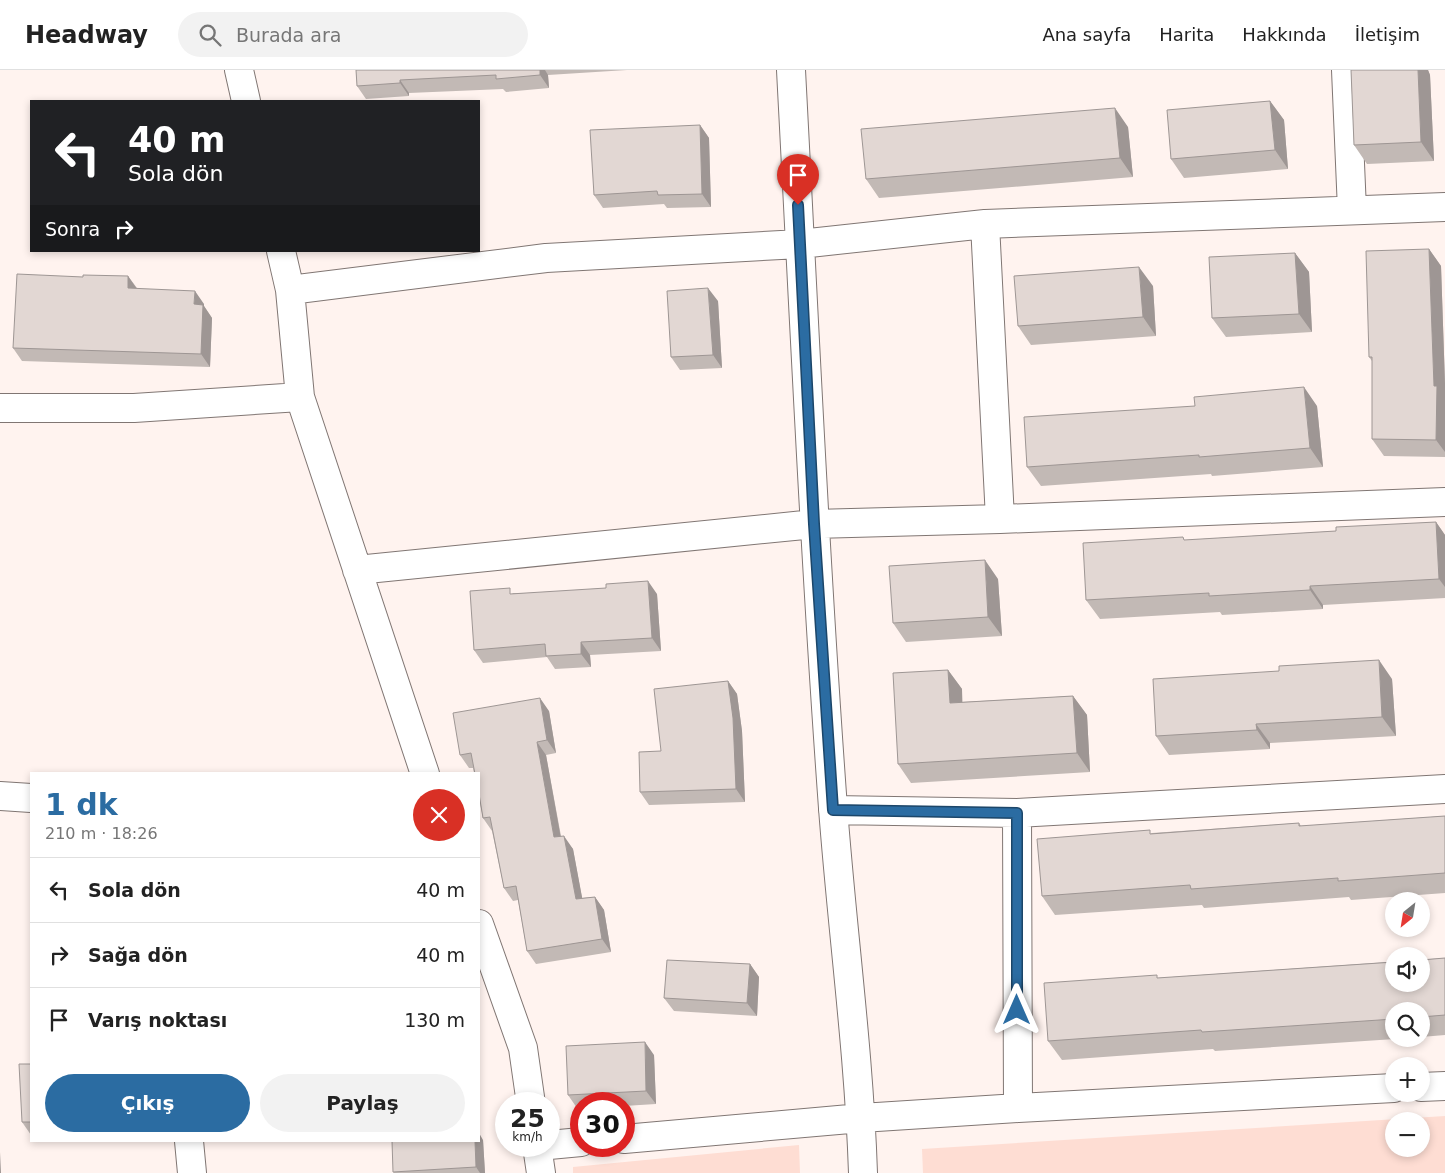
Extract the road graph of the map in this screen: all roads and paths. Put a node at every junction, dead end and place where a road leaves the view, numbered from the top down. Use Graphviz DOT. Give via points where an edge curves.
graph roads {
  1 [pos="239,70"];
  2 [pos="792,70"];
  3 [pos="1346,70"];
  4 [pos="246,100"];
  5 [pos="1445,207"];
  6 [pos="1352,210"];
  7 [pos="985,224"];
  8 [pos="800,244"];
  9 [pos="282,252"];
  10 [pos="290,290"];
  11 [pos="300,397"];
  12 [pos="0,408"];
  13 [pos="1445,502"];
  14 [pos="1000,520"];
  15 [pos="814,524"];
  16 [pos="357,570"];
  17 [pos="424,772"];
  18 [pos="1445,789"];
  19 [pos="0,796"];
  20 [pos="30,798"];
  21 [pos="833,810"];
  22 [pos="1017,813"];
  23 [pos="480,927"];
  24 [pos="1445,1086"];
  25 [pos="1430,1087"];
  26 [pos="1385,1088"];
  27 [pos="529,1092"];
  28 [pos="1018,1108"];
  29 [pos="861,1118"];
  30 [pos="635,1137"];
  31 [pos="189,1142"];
  32 [pos="539,1157"];
  33 [pos="192,1173"];
  34 [pos="541,1173"];
  35 [pos="863,1173"];
  1 -- 4 [label="street"];
  2 -- 8 [label="street"];
  3 -- 6 [label="street"];
  5 -- 6 [label="street"];
  6 -- 7 [label="street"];
  7 -- 8 [label="street"];
  7 -- 14 [label="street"];
  8 -- 10 [label="street" via="546,258"];
  8 -- 15 [label="street"];
  9 -- 10 [label="street"];
  10 -- 11 [label="street"];
  11 -- 12 [label="street" via="134,408"];
  11 -- 16 [label="street"];
  13 -- 14 [label="street"];
  14 -- 15 [label="street"];
  15 -- 16 [label="street"];
  15 -- 21 [label="street"];
  16 -- 17 [label="street"];
  18 -- 22 [label="street"];
  19 -- 20 [label="street"];
  21 -- 22 [label="street"];
  21 -- 29 [label="street"];
  22 -- 28 [label="street"];
  23 -- 27 [label="street" via="523,1048"];
  24 -- 25 [label="street"];
  26 -- 28 [label="street"];
  28 -- 29 [label="street"];
  29 -- 30 [label="street"];
  29 -- 35 [label="street"];
  31 -- 33 [label="street"];
  32 -- 34 [label="street"];
}
